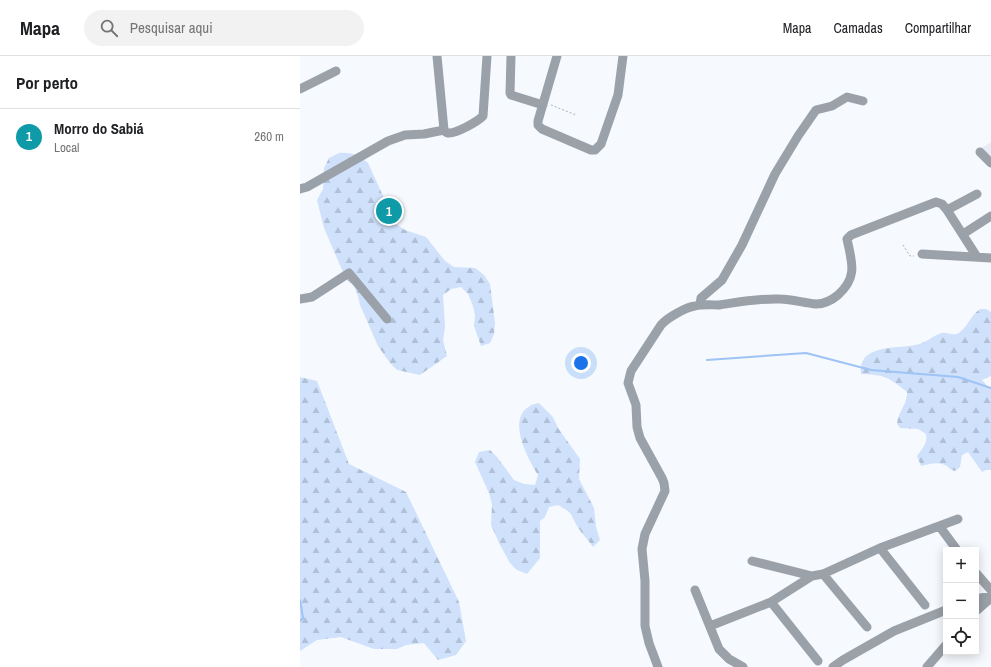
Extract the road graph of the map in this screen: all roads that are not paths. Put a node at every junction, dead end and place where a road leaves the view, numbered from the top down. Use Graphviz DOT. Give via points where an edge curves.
graph roads {
  1 [pos="438,56"];
  2 [pos="487,56"];
  3 [pos="511,56"];
  4 [pos="557,56"];
  5 [pos="623,56"];
  6 [pos="336,71"];
  7 [pos="300,89"];
  8 [pos="863,101"];
  9 [pos="543,103"];
  10 [pos="444,130"];
  11 [pos="980,152"];
  12 [pos="991,163"];
  13 [pos="300,189"];
  14 [pos="977,194"];
  15 [pos="948,210"];
  16 [pos="991,216"];
  17 [pos="963,234"];
  18 [pos="922,254"];
  19 [pos="986,256"];
  20 [pos="300,300"];
  21 [pos="700,305"];
  22 [pos="387,319"];
  23 [pos="958,519"];
  24 [pos="940,527"];
  25 [pos="955,547"];
  26 [pos="880,548"];
  27 [pos="752,562"];
  28 [pos="823,574"];
  29 [pos="812,576"];
  30 [pos="979,576"];
  31 [pos="696,590"];
  32 [pos="991,590"];
  33 [pos="991,597"];
  34 [pos="979,599"];
  35 [pos="771,602"];
  36 [pos="925,605"];
  37 [pos="979,607"];
  38 [pos="943,611"];
  39 [pos="710,626"];
  40 [pos="867,627"];
  41 [pos="943,649"];
  42 [pos="818,661"];
  43 [pos="658,667"];
  44 [pos="743,667"];
  45 [pos="833,667"];
  46 [pos="927,667"];
  1 -- 10 [label="street"];
  2 -- 10 [label="street" via="483,116 451,133"];
  3 -- 9 [label="street" via="510,93"];
  4 -- 9 [label="street"];
  5 -- 9 [label="street" via="618,95 601,144 595,150 542,129 538,121"];
  6 -- 7 [label="street"];
  8 -- 21 [label="street" via="847,97 832,106 816,110 775,174 742,246 722,280 701,298"];
  10 -- 13 [label="street" via="405,134"];
  11 -- 12 [label="street"];
  14 -- 15 [label="street"];
  15 -- 17 [label="street"];
  15 -- 21 [label="street" via="940,202 931,203 851,235 847,240 852,276 841,292 829,301 815,304 779,299"];
  16 -- 17 [label="street"];
  17 -- 19 [label="street"];
  18 -- 19 [label="street"];
  20 -- 22 [label="street" via="312,297 349,273"];
  21 -- 43 [label="street" via="692,306 663,323 629,377 640,438 665,487 643,540 642,549 645,626"];
  23 -- 24 [label="street"];
  24 -- 25 [label="street"];
  24 -- 26 [label="street"];
  26 -- 28 [label="street"];
  26 -- 36 [label="street"];
  27 -- 29 [label="street"];
  28 -- 29 [label="street"];
  28 -- 40 [label="street"];
  29 -- 35 [label="street"];
  30 -- 32 [label="street"];
  31 -- 39 [label="street"];
  33 -- 34 [label="street"];
  33 -- 37 [label="street"];
  35 -- 39 [label="street"];
  35 -- 42 [label="street"];
  38 -- 45 [label="street" via="894,631"];
  39 -- 44 [label="street" via="719,649"];
  41 -- 46 [label="street"];
}
